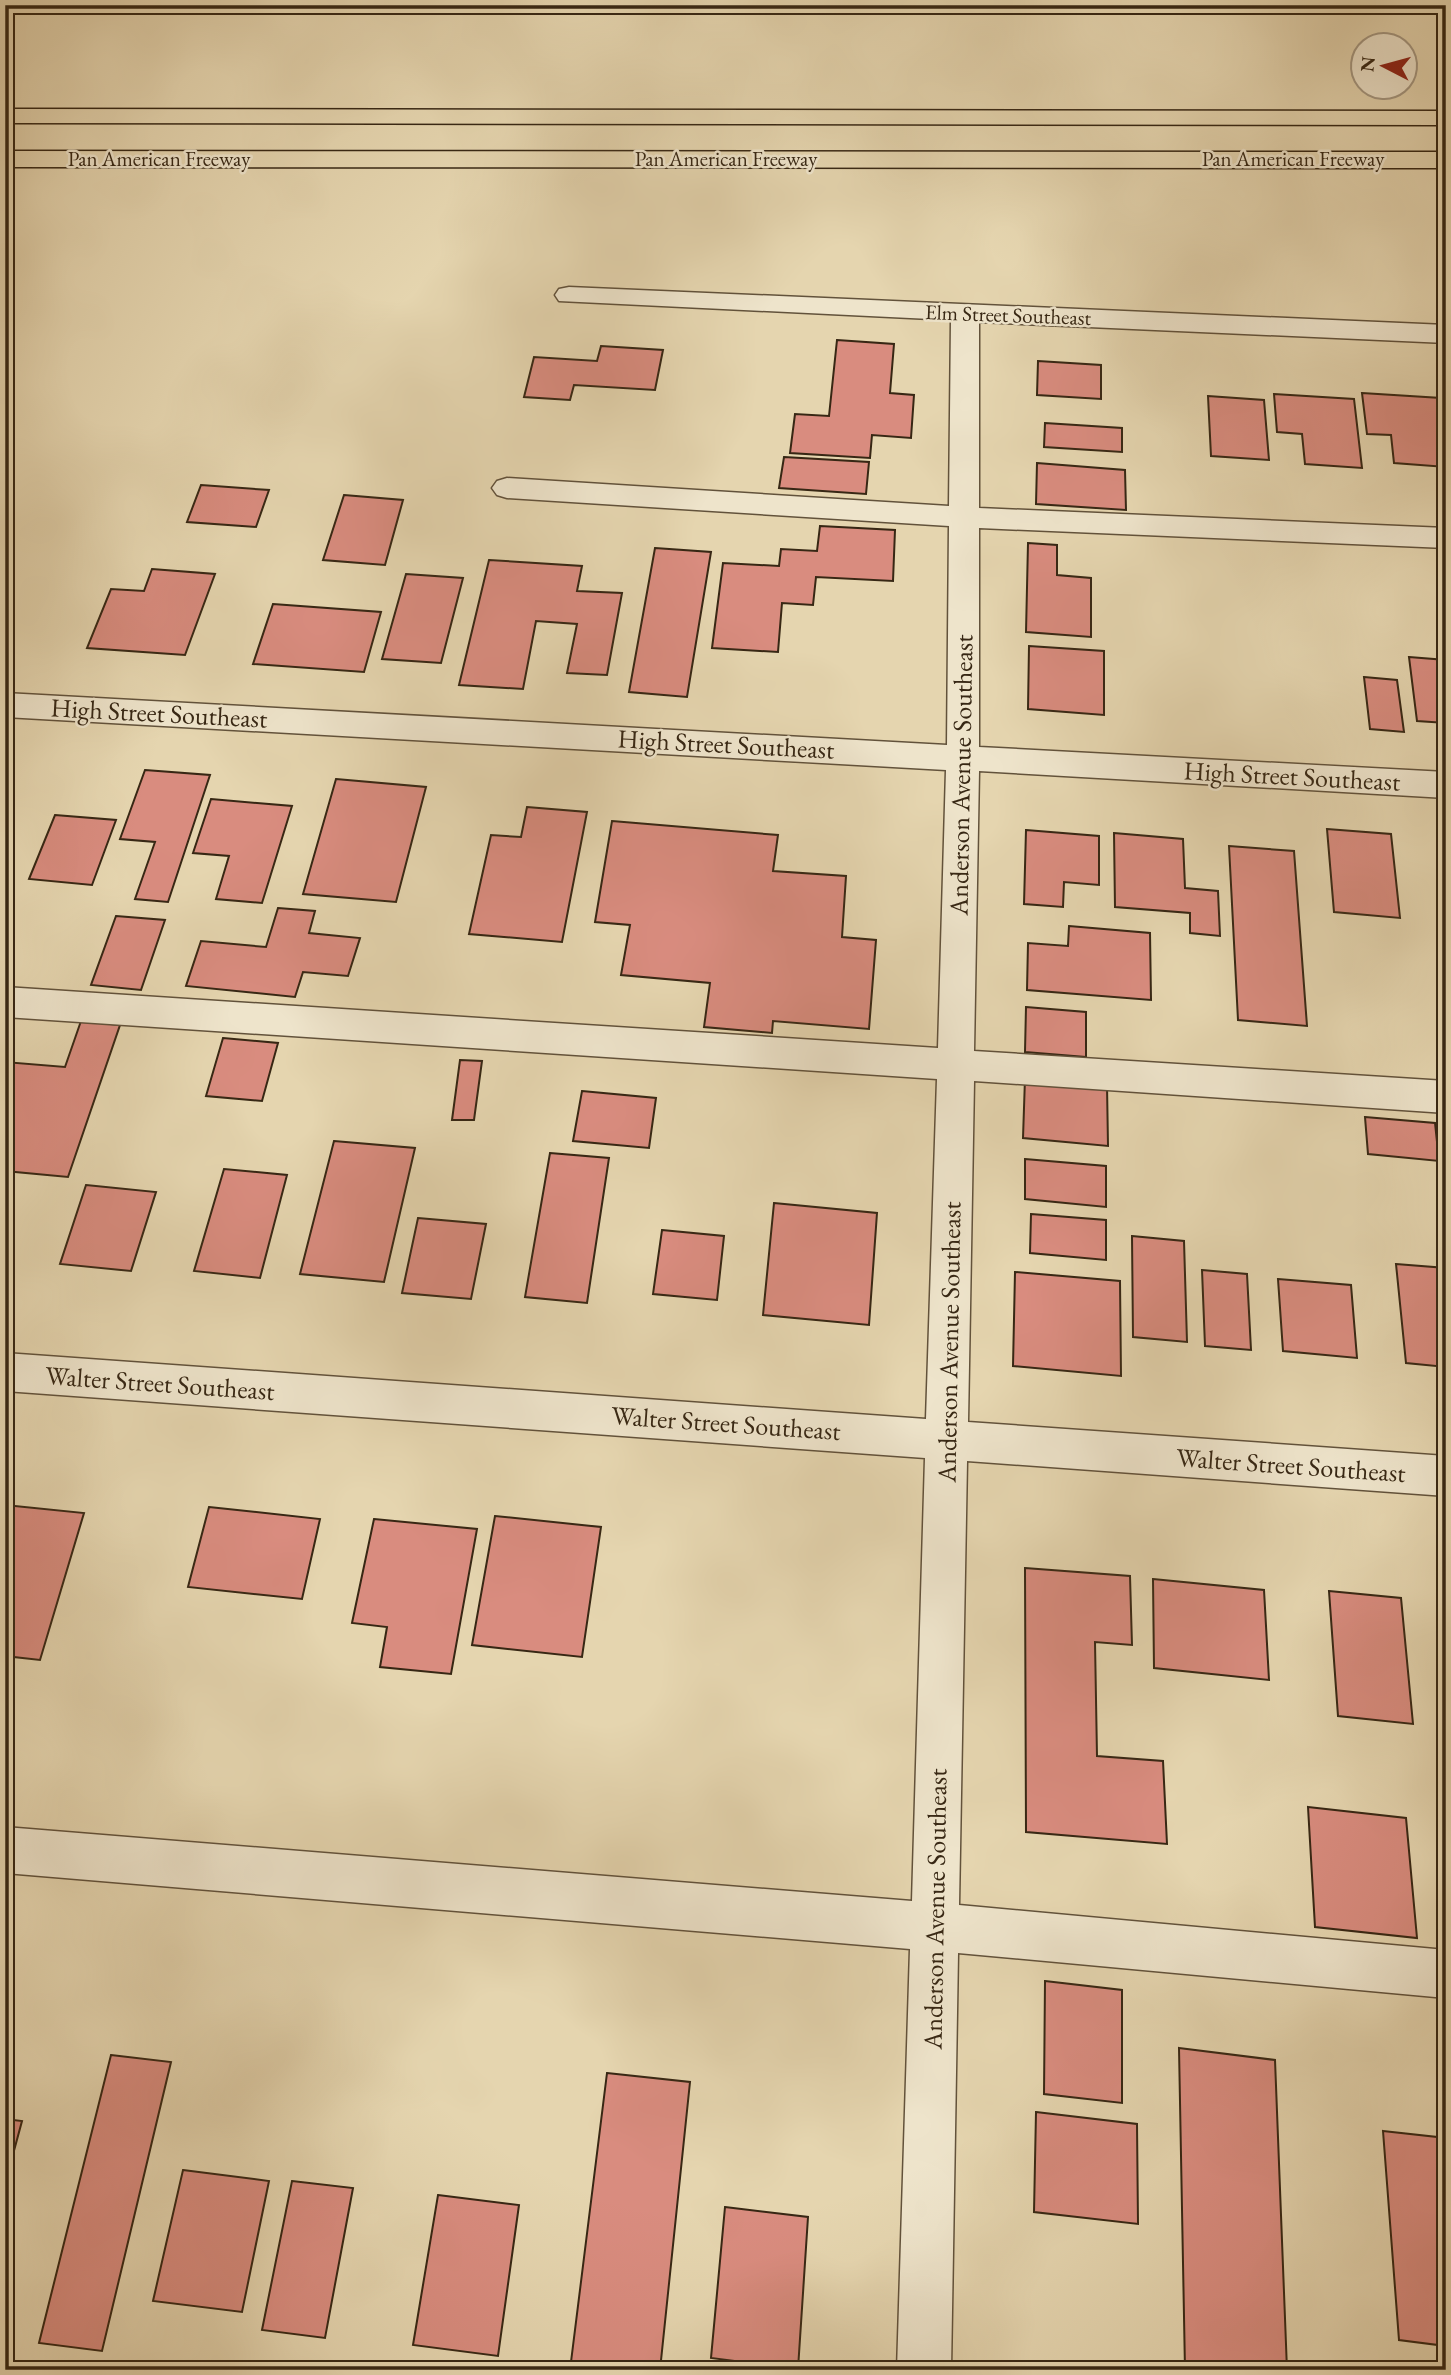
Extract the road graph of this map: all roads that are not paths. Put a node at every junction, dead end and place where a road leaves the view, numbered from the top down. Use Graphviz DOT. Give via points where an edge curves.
graph roads {
  1 [pos="1446,97"];
  2 [pos="5,116"];
  3 [pos="1093,116"];
  4 [pos="1446,118"];
  5 [pos="1170,158"];
  6 [pos="5,159"];
  7 [pos="1446,160"];
  8 [pos="1446,177"];
  9 [pos="569,295"];
  10 [pos="965,314"];
  11 [pos="1446,334"];
  12 [pos="507,488"];
  13 [pos="964,517"];
  14 [pos="1446,538"];
  15 [pos="5,705"];
  16 [pos="963,756"];
  17 [pos="1446,785"];
  18 [pos="5,1002"];
  19 [pos="955,1066"];
  20 [pos="1446,1097"];
  21 [pos="5,1372"];
  22 [pos="946,1439"];
  23 [pos="1446,1476"];
  24 [pos="5,1850"];
  25 [pos="934,1927"];
  26 [pos="1446,1974"];
  27 [pos="924,2370"];
  1 -- 3 [label="highway"];
  2 -- 3 [label="highway, Pan American Freeway"];
  3 -- 4 [label="highway, Pan American Freeway"];
  5 -- 6 [label="highway, Pan American Freeway"];
  5 -- 7 [label="highway, Pan American Freeway"];
  5 -- 8 [label="highway"];
  9 -- 10 [label="street, Elm Street Southeast"];
  10 -- 11 [label="street, Elm Street Southeast"];
  10 -- 13 [label="street, Anderson Avenue Southeast"];
  12 -- 13 [label="street"];
  13 -- 14 [label="street"];
  13 -- 16 [label="street, Anderson Avenue Southeast"];
  15 -- 16 [label="street, High Street Southeast"];
  16 -- 17 [label="street, High Street Southeast"];
  16 -- 19 [label="street, Anderson Avenue Southeast"];
  18 -- 19 [label="street"];
  19 -- 20 [label="street"];
  19 -- 22 [label="street, Anderson Avenue Southeast"];
  21 -- 22 [label="street, Walter Street Southeast"];
  22 -- 23 [label="street, Walter Street Southeast"];
  22 -- 25 [label="street, Anderson Avenue Southeast"];
  24 -- 25 [label="street"];
  25 -- 26 [label="street"];
  25 -- 27 [label="street, Anderson Avenue Southeast"];
}
